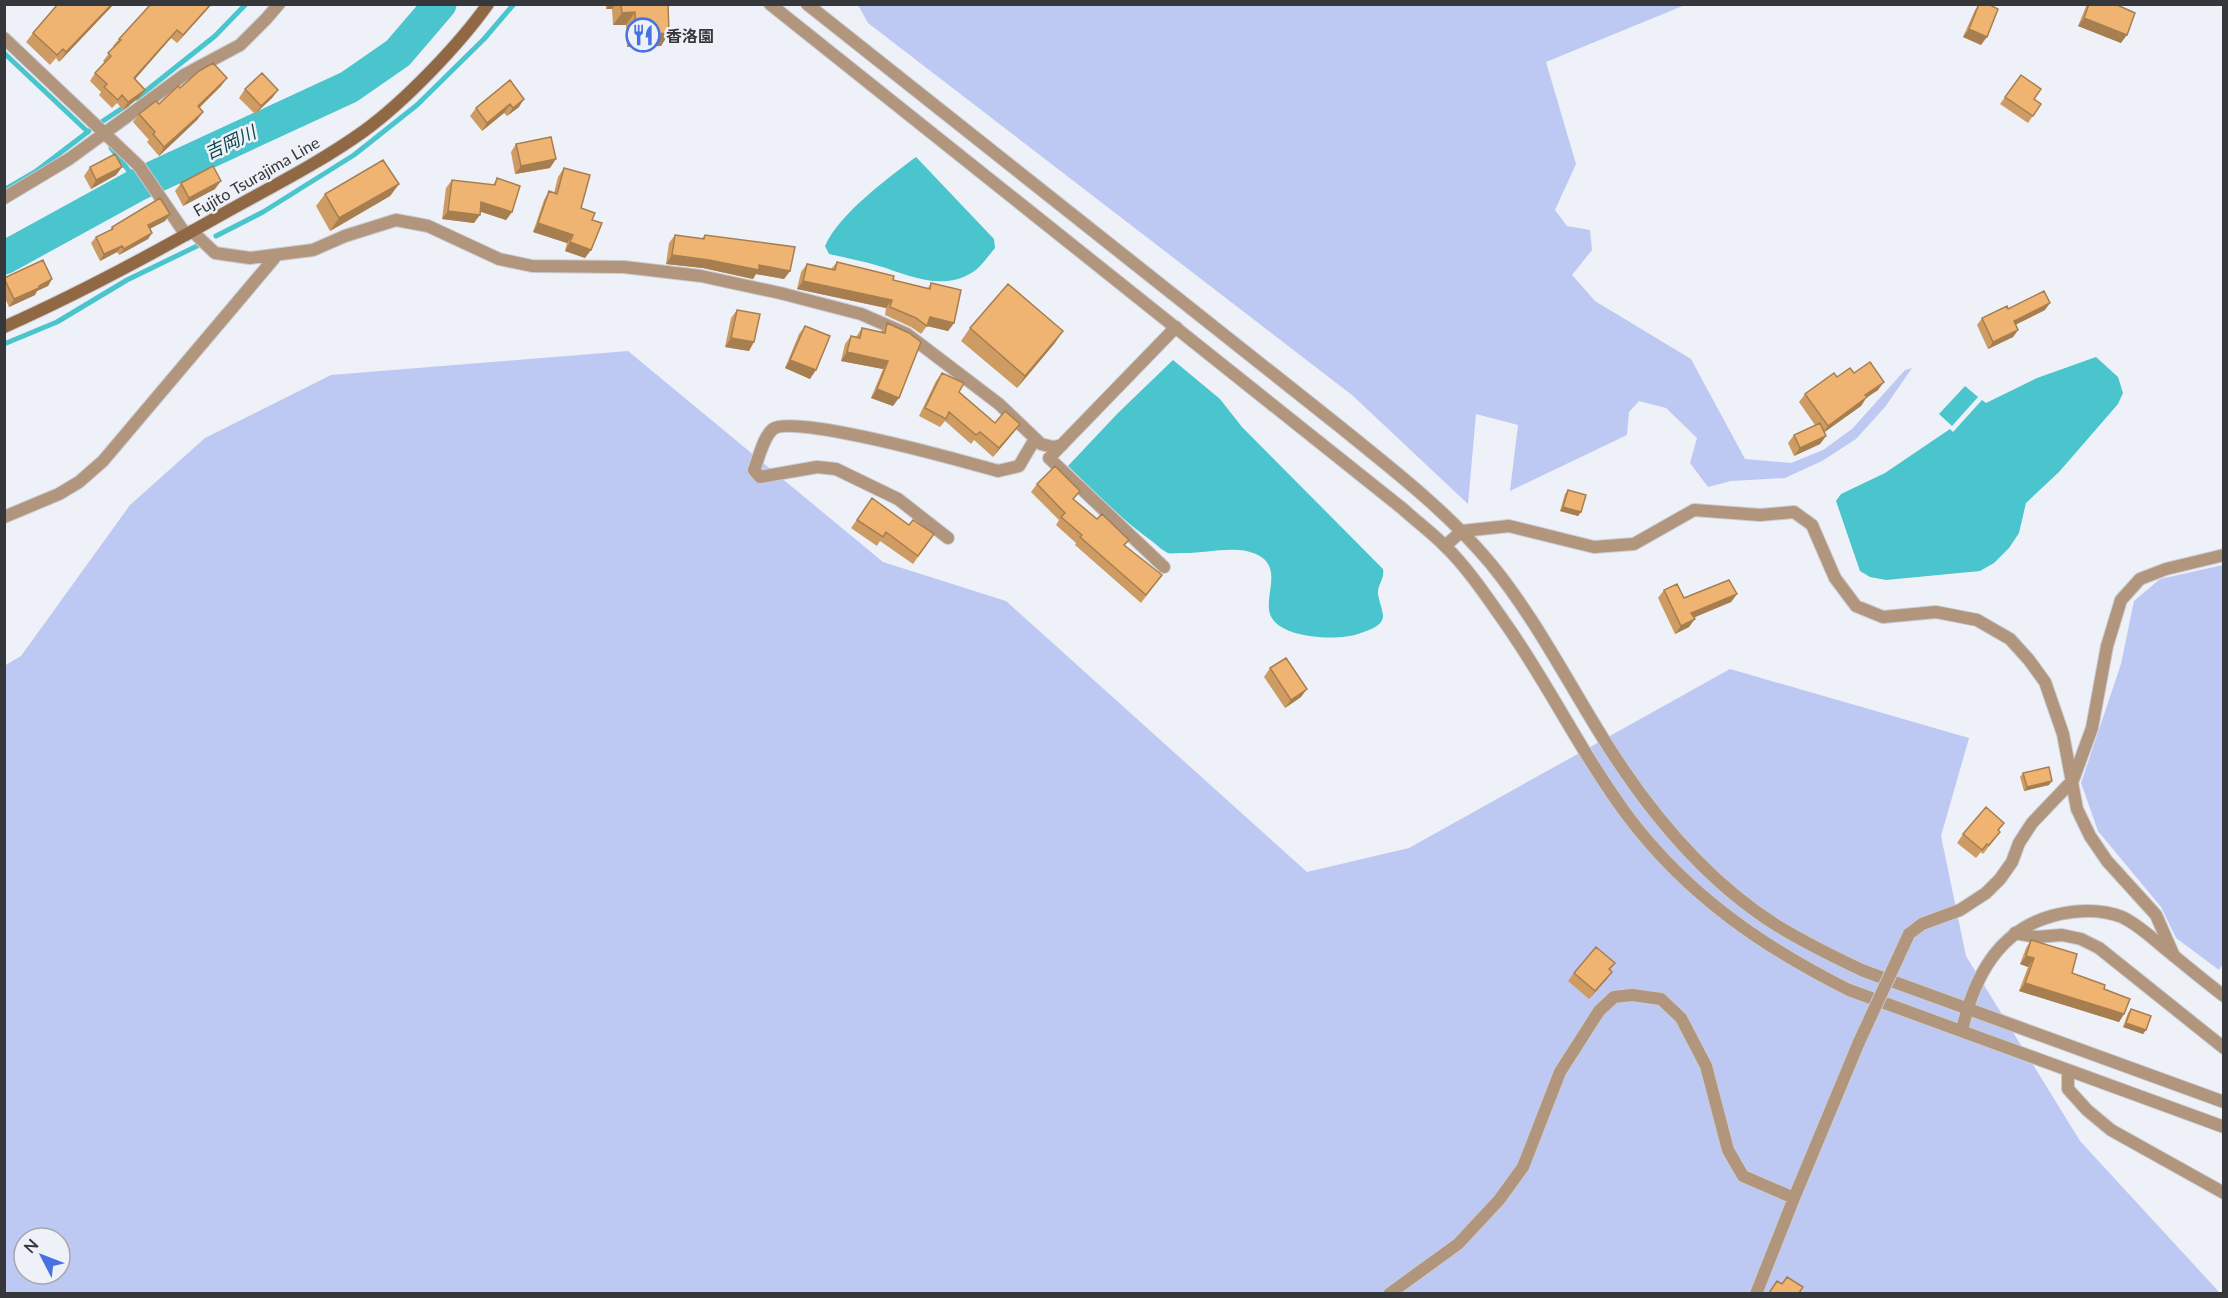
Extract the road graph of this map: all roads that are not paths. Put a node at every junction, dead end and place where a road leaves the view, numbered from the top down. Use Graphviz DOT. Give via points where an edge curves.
graph roads {
  1 [pos="279,4"];
  2 [pos="488,4"];
  3 [pos="770,4"];
  4 [pos="807,4"];
  5 [pos="4,38"];
  6 [pos="100,128"];
  7 [pos="4,198"];
  8 [pos="189,233"];
  9 [pos="277,255"];
  10 [pos="4,327"];
  11 [pos="1176,327"];
  12 [pos="1035,439"];
  13 [pos="1062,445"];
  14 [pos="4,517"];
  15 [pos="1462,531"];
  16 [pos="948,538"];
  17 [pos="1445,546"];
  18 [pos="2223,555"];
  19 [pos="1164,567"];
  20 [pos="2073,780"];
  21 [pos="2015,933"];
  22 [pos="2174,956"];
  23 [pos="2223,996"];
  24 [pos="1966,1010"];
  25 [pos="1962,1031"];
  26 [pos="2223,1048"];
  27 [pos="2068,1072"];
  28 [pos="2223,1102"];
  29 [pos="2223,1127"];
  30 [pos="2223,1193"];
  31 [pos="1794,1198"];
  32 [pos="1389,1293"];
  33 [pos="1756,1293"];
  1 -- 6 [label="street" via="240,45"];
  2 -- 8 [label="main road, Fujito Tsurajima Line" via="416,84 364,131"];
  3 -- 11 [label="street"];
  4 -- 15 [label="street" via="1339,426"];
  5 -- 6 [label="street"];
  6 -- 7 [label="street"];
  6 -- 8 [label="street" via="139,166"];
  8 -- 9 [label="street" via="215,253 250,258"];
  8 -- 10 [label="main road, Fujito Tsurajima Line"];
  9 -- 12 [label="street" via="313,250 396,220 428,226 499,259 532,267 624,267 701,276 780,293 861,314 907,334 999,404"];
  9 -- 14 [label="street" via="103,461 59,494"];
  11 -- 13 [label="street"];
  11 -- 17 [label="street"];
  12 -- 13 [label="street" via="1047,447"];
  12 -- 16 [label="street" via="1019,466 998,471 810,427 783,424 765,440 754,470 760,477 817,467 836,469 898,499"];
  13 -- 19 [label="street" via="1049,458"];
  15 -- 17 [label="street"];
  15 -- 20 [label="street" via="1509,526 1594,547 1634,544 1694,510 1760,515 1794,512 1812,525 1835,578 1856,606 1883,617 1936,612 1977,620 2010,639 2045,682 2063,734"];
  15 -- 24 [label="street" via="1528,614 1649,807 1731,892 1816,948"];
  17 -- 25 [label="street" via="1508,628 1623,810 1669,865 1718,910 1803,967 1849,990"];
  18 -- 20 [label="street" via="2140,579 2121,600 2107,646 2092,728"];
  20 -- 22 [label="street" via="2078,809 2090,836 2156,915"];
  20 -- 31 [label="street, bridge" via="2032,823 2012,862 1986,893 1909,934"];
  21 -- 22 [label="street" via="2058,914 2105,912 2139,927"];
  21 -- 24 [label="street" via="1992,956"];
  21 -- 26 [label="street" via="2036,937 2062,935 2098,948"];
  22 -- 23 [label="street"];
  24 -- 25 [label="street"];
  24 -- 28 [label="street"];
  25 -- 27 [label="street"];
  27 -- 29 [label="street"];
  27 -- 30 [label="street" via="2068,1089 2111,1130"];
  31 -- 32 [label="street" via="1743,1176 1728,1150 1706,1066 1681,1018 1661,999 1614,997 1599,1011 1560,1072 1523,1167 1499,1200 1458,1244"];
  31 -- 33 [label="street"];
}
